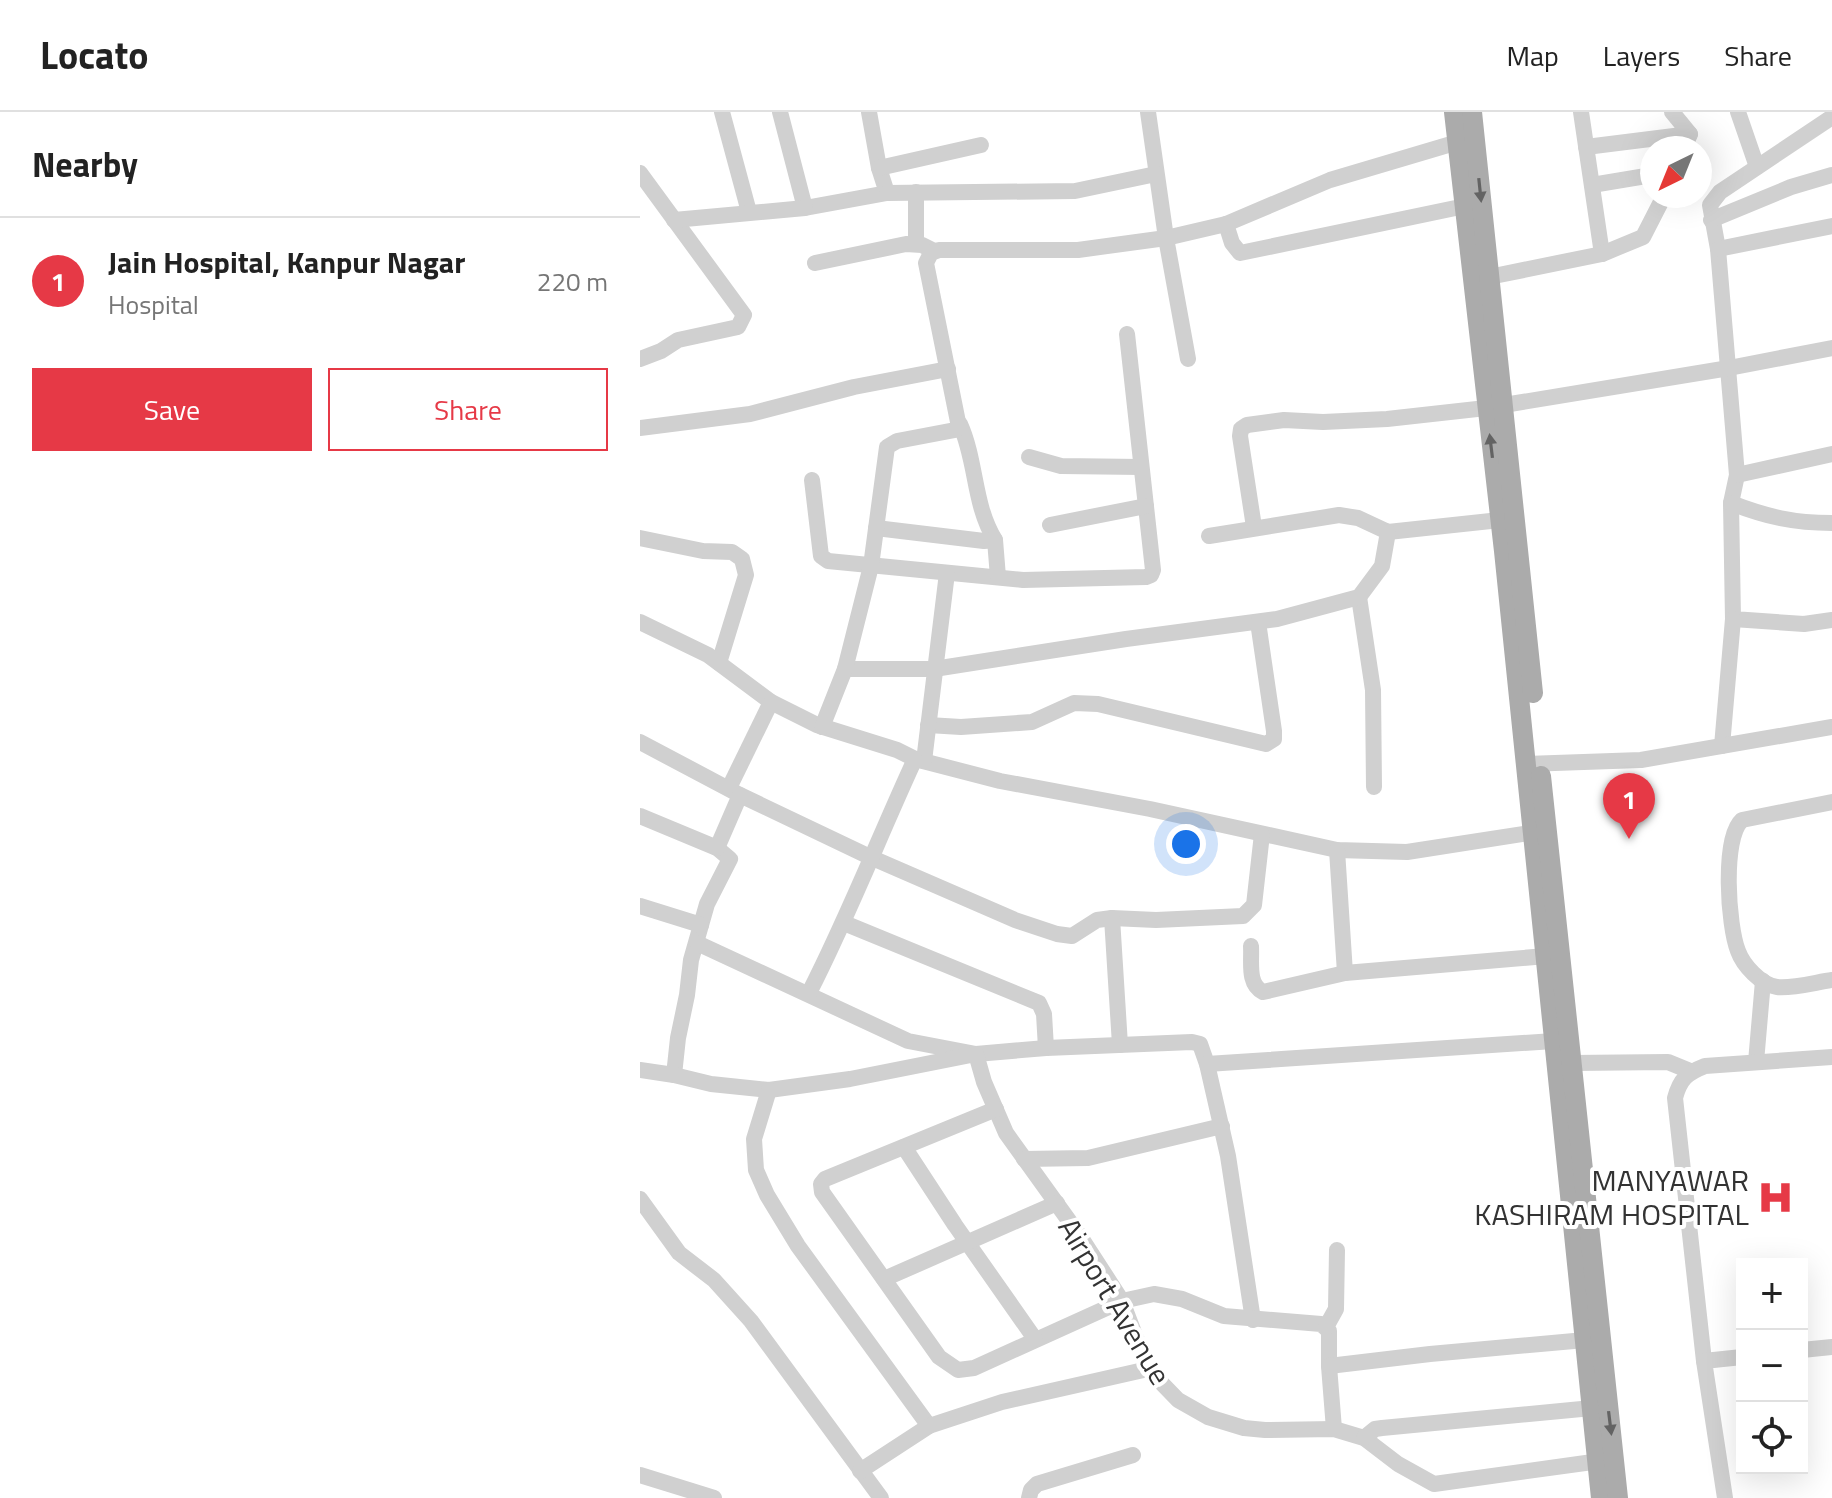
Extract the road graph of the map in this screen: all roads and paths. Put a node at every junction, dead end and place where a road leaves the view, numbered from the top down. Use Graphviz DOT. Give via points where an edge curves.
graph roads {
  1 [pos="722,112"];
  2 [pos="780,112"];
  3 [pos="869,112"];
  4 [pos="1148,112"];
  5 [pos="1454,112"];
  6 [pos="1472,112"];
  7 [pos="1581,112"];
  8 [pos="1672,112"];
  9 [pos="1738,112"];
  10 [pos="1832,117"];
  11 [pos="1684,136"];
  12 [pos="1458,142"];
  13 [pos="1640,144"];
  14 [pos="981,145"];
  15 [pos="1586,147"];
  16 [pos="1757,167"];
  17 [pos="879,168"];
  18 [pos="640,173"];
  19 [pos="1156,174"];
  20 [pos="1832,175"];
  21 [pos="1640,177"];
  22 [pos="1592,185"];
  23 [pos="916,192"];
  24 [pos="887,193"];
  25 [pos="1465,206"];
  26 [pos="805,208"];
  27 [pos="1658,208"];
  28 [pos="749,212"];
  29 [pos="674,220"];
  30 [pos="1711,220"];
  31 [pos="1226,224"];
  32 [pos="1832,226"];
  33 [pos="1166,238"];
  34 [pos="916,244"];
  35 [pos="1718,249"];
  36 [pos="934,251"];
  37 [pos="1602,254"];
  38 [pos="815,263"];
  39 [pos="1489,277"];
  40 [pos="1127,334"];
  41 [pos="1832,348"];
  42 [pos="640,359"];
  43 [pos="1188,359"];
  44 [pos="1729,368"];
  45 [pos="948,369"];
  46 [pos="1495,407"];
  47 [pos="960,424"];
  48 [pos="640,428"];
  49 [pos="1832,454"];
  50 [pos="1029,457"];
  51 [pos="1141,467"];
  52 [pos="1737,475"];
  53 [pos="812,480"];
  54 [pos="1731,503"];
  55 [pos="1146,506"];
  56 [pos="1500,520"];
  57 [pos="1832,523"];
  58 [pos="1050,525"];
  59 [pos="1254,527"];
  60 [pos="876,528"];
  61 [pos="1388,532"];
  62 [pos="1209,536"];
  63 [pos="640,538"];
  64 [pos="995,540"];
  65 [pos="871,566"];
  66 [pos="947,573"];
  67 [pos="998,577"];
  68 [pos="1359,597"];
  69 [pos="1733,619"];
  70 [pos="1832,620"];
  71 [pos="640,622"];
  72 [pos="1258,622"];
  73 [pos="719,663"];
  74 [pos="845,669"];
  75 [pos="934,669"];
  76 [pos="771,702"];
  77 [pos="928,725"];
  78 [pos="822,727"];
  79 [pos="1832,727"];
  80 [pos="640,742"];
  81 [pos="1722,746"];
  82 [pos="920,760"];
  83 [pos="1533,764"];
  84 [pos="1374,787"];
  85 [pos="735,792"];
  86 [pos="1832,802"];
  87 [pos="640,816"];
  88 [pos="1540,831"];
  89 [pos="1262,834"];
  90 [pos="717,848"];
  91 [pos="1337,850"];
  92 [pos="870,857"];
  93 [pos="640,906"];
  94 [pos="1112,918"];
  95 [pos="844,923"];
  96 [pos="701,925"];
  97 [pos="697,943"];
  98 [pos="1251,946"];
  99 [pos="1546,956"];
  100 [pos="1345,973"];
  101 [pos="1832,980"];
  102 [pos="1763,981"];
  103 [pos="809,993"];
  104 [pos="1554,1041"];
  105 [pos="1120,1045"];
  106 [pos="1046,1048"];
  107 [pos="976,1054"];
  108 [pos="1832,1057"];
  109 [pos="1756,1062"];
  110 [pos="1572,1063"];
  111 [pos="1207,1064"];
  112 [pos="640,1070"];
  113 [pos="1690,1071"];
  114 [pos="674,1075"];
  115 [pos="769,1090"];
  116 [pos="996,1109"];
  117 [pos="1222,1126"];
  118 [pos="904,1147"];
  119 [pos="1024,1159"];
  120 [pos="640,1199"];
  121 [pos="1057,1203"];
  122 [pos="967,1243"];
  123 [pos="1337,1250"];
  124 [pos="884,1279"];
  125 [pos="1122,1301"];
  126 [pos="1253,1320"];
  127 [pos="1326,1327"];
  128 [pos="1035,1339"];
  129 [pos="1585,1340"];
  130 [pos="1832,1347"];
  131 [pos="1808,1349"];
  132 [pos="1736,1358"];
  133 [pos="1704,1361"];
  134 [pos="1329,1366"];
  135 [pos="1148,1369"];
  136 [pos="1592,1408"];
  137 [pos="929,1426"];
  138 [pos="1334,1429"];
  139 [pos="1364,1438"];
  140 [pos="1133,1455"];
  141 [pos="1606,1460"];
  142 [pos="860,1471"];
  143 [pos="640,1475"];
  144 [pos="714,1498"];
  145 [pos="881,1498"];
  146 [pos="1029,1498"];
  147 [pos="1601,1498"];
  148 [pos="1618,1498"];
  149 [pos="1725,1498"];
  1 -- 28 [label="street"];
  2 -- 26 [label="street"];
  3 -- 17 [label="street"];
  4 -- 19 [label="street"];
  5 -- 12 [label="main road"];
  6 -- 39 [label="main road, one-way"];
  7 -- 15 [label="street"];
  8 -- 11 [label="street"];
  9 -- 16 [label="street"];
  10 -- 16 [label="street"];
  12 -- 25 [label="main road"];
  12 -- 31 [label="street" via="1330,180"];
  13 -- 15 [label="street"];
  14 -- 17 [label="street"];
  15 -- 22 [label="street"];
  16 -- 30 [label="street" via="1714,197"];
  17 -- 24 [label="street"];
  18 -- 29 [label="street"];
  19 -- 23 [label="street" via="1075,191"];
  19 -- 33 [label="street"];
  20 -- 30 [label="street"];
  21 -- 22 [label="street"];
  22 -- 37 [label="street"];
  23 -- 24 [label="street"];
  23 -- 34 [label="street"];
  24 -- 26 [label="street"];
  25 -- 31 [label="street" via="1240,253"];
  25 -- 46 [label="main road"];
  26 -- 28 [label="street"];
  27 -- 37 [label="street" via="1643,237"];
  28 -- 29 [label="street"];
  29 -- 42 [label="street" via="744,315 743,321 738,327 678,340"];
  30 -- 35 [label="street"];
  31 -- 33 [label="street"];
  32 -- 35 [label="street"];
  33 -- 36 [label="street" via="1078,250"];
  33 -- 43 [label="street"];
  34 -- 36 [label="street"];
  34 -- 38 [label="street"];
  35 -- 44 [label="street"];
  36 -- 45 [label="street" via="926,263"];
  37 -- 39 [label="street"];
  39 -- 46 [label="main road"];
  40 -- 51 [label="street"];
  41 -- 44 [label="street"];
  44 -- 46 [label="street"];
  44 -- 52 [label="street"];
  45 -- 47 [label="street"];
  45 -- 48 [label="street" via="750,414"];
  56 -- 46 [label="main road, one-way"];
  46 -- 59 [label="street" via="1387,419 1247,425 1240,436"];
  46 -- 83 [label="main road"];
  47 -- 60 [label="street" via="955,430 887,447"];
  47 -- 64 [label="street" via="984,523"];
  49 -- 52 [label="street"];
  50 -- 51 [label="street" via="1061,466"];
  51 -- 55 [label="street"];
  52 -- 54 [label="street"];
  53 -- 65 [label="street" via="821,556"];
  54 -- 57 [label="street" via="1768,517"];
  54 -- 69 [label="street"];
  55 -- 58 [label="street"];
  55 -- 67 [label="street" via="1151,575"];
  56 -- 61 [label="street"];
  56 -- 83 [label="main road"];
  59 -- 61 [label="street" via="1339,515"];
  59 -- 62 [label="street"];
  60 -- 64 [label="street"];
  60 -- 65 [label="street"];
  61 -- 68 [label="street" via="1382,566"];
  63 -- 73 [label="street" via="732,552 742,559 746,575"];
  64 -- 67 [label="street"];
  65 -- 66 [label="street"];
  65 -- 74 [label="street"];
  66 -- 67 [label="street"];
  66 -- 75 [label="street"];
  68 -- 72 [label="street"];
  68 -- 84 [label="street" via="1373,690"];
  69 -- 70 [label="street" via="1804,624"];
  69 -- 81 [label="street"];
  71 -- 73 [label="street"];
  72 -- 75 [label="street"];
  72 -- 77 [label="street" via="1274,731 1274,739 1266,744 1098,704 1074,703 1032,722"];
  73 -- 76 [label="street"];
  74 -- 75 [label="street"];
  74 -- 78 [label="street"];
  75 -- 77 [label="street"];
  76 -- 78 [label="street"];
  76 -- 85 [label="street"];
  77 -- 82 [label="street"];
  78 -- 82 [label="street"];
  79 -- 81 [label="street"];
  80 -- 85 [label="street"];
  81 -- 83 [label="street" via="1641,760"];
  82 -- 89 [label="street"];
  82 -- 92 [label="street"];
  83 -- 88 [label="main road"];
  85 -- 90 [label="street"];
  85 -- 92 [label="street"];
  86 -- 102 [label="street" via="1742,820 1735,826 1729,896 1737,950"];
  87 -- 90 [label="street"];
  88 -- 91 [label="street" via="1407,852"];
  88 -- 99 [label="main road"];
  88 -- 110 [label="main road"];
  89 -- 91 [label="street"];
  89 -- 94 [label="street" via="1254,905 1243,916"];
  90 -- 96 [label="street" via="730,859"];
  91 -- 100 [label="street"];
  92 -- 94 [label="street" via="1057,934 1072,936 1097,920"];
  92 -- 95 [label="street"];
  93 -- 96 [label="street"];
  94 -- 105 [label="street"];
  95 -- 103 [label="street"];
  95 -- 106 [label="street" via="1039,1003"];
  96 -- 97 [label="street"];
  97 -- 103 [label="street"];
  97 -- 114 [label="street"];
  98 -- 100 [label="street" via="1252,981 1263,992"];
  99 -- 100 [label="street"];
  99 -- 104 [label="main road"];
  101 -- 102 [label="street" via="1776,987"];
  102 -- 109 [label="street"];
  103 -- 107 [label="street" via="908,1041"];
  104 -- 111 [label="street"];
  104 -- 129 [label="main road"];
  105 -- 106 [label="street"];
  105 -- 111 [label="street" via="1192,1042 1200,1044"];
  106 -- 107 [label="street"];
  107 -- 115 [label="street"];
  107 -- 116 [label="street, Airport Avenue"];
  108 -- 109 [label="street"];
  109 -- 113 [label="street"];
  110 -- 113 [label="street" via="1668,1062"];
  110 -- 141 [label="main road, one-way" via="1599,1331"];
  111 -- 117 [label="street"];
  112 -- 114 [label="street"];
  113 -- 133 [label="street" via="1675,1098"];
  114 -- 115 [label="street"];
  115 -- 137 [label="street" via="754,1139 756,1170 767,1195"];
  116 -- 118 [label="street"];
  116 -- 119 [label="street, Airport Avenue"];
  117 -- 119 [label="street" via="1088,1158"];
  117 -- 126 [label="street"];
  118 -- 122 [label="street"];
  118 -- 124 [label="street" via="821,1184"];
  119 -- 121 [label="street, Airport Avenue"];
  120 -- 142 [label="street" via="679,1253 714,1280 751,1321"];
  121 -- 122 [label="street"];
  121 -- 125 [label="street, Airport Avenue"];
  122 -- 124 [label="street"];
  122 -- 128 [label="street"];
  123 -- 127 [label="street" via="1336,1309"];
  124 -- 128 [label="street" via="939,1357 958,1370 974,1368"];
  125 -- 126 [label="street" via="1166,1295 1224,1316"];
  125 -- 128 [label="street"];
  125 -- 135 [label="street, Airport Avenue"];
  126 -- 127 [label="street"];
  127 -- 134 [label="street"];
  129 -- 134 [label="street"];
  129 -- 136 [label="main road"];
  130 -- 131 [label="street"];
  132 -- 133 [label="street"];
  133 -- 149 [label="street"];
  134 -- 138 [label="street"];
  135 -- 137 [label="street" via="1002,1402"];
  135 -- 138 [label="street, Airport Avenue" via="1178,1400 1208,1417 1244,1428"];
  136 -- 139 [label="street" via="1382,1428"];
  136 -- 141 [label="main road"];
  137 -- 142 [label="street"];
  138 -- 139 [label="street, Airport Avenue"];
  139 -- 141 [label="street, Airport Avenue" via="1434,1484"];
  140 -- 146 [label="street" via="1037,1484"];
  141 -- 147 [label="main road"];
  141 -- 148 [label="main road"];
  142 -- 145 [label="street"];
  143 -- 144 [label="street"];
}
